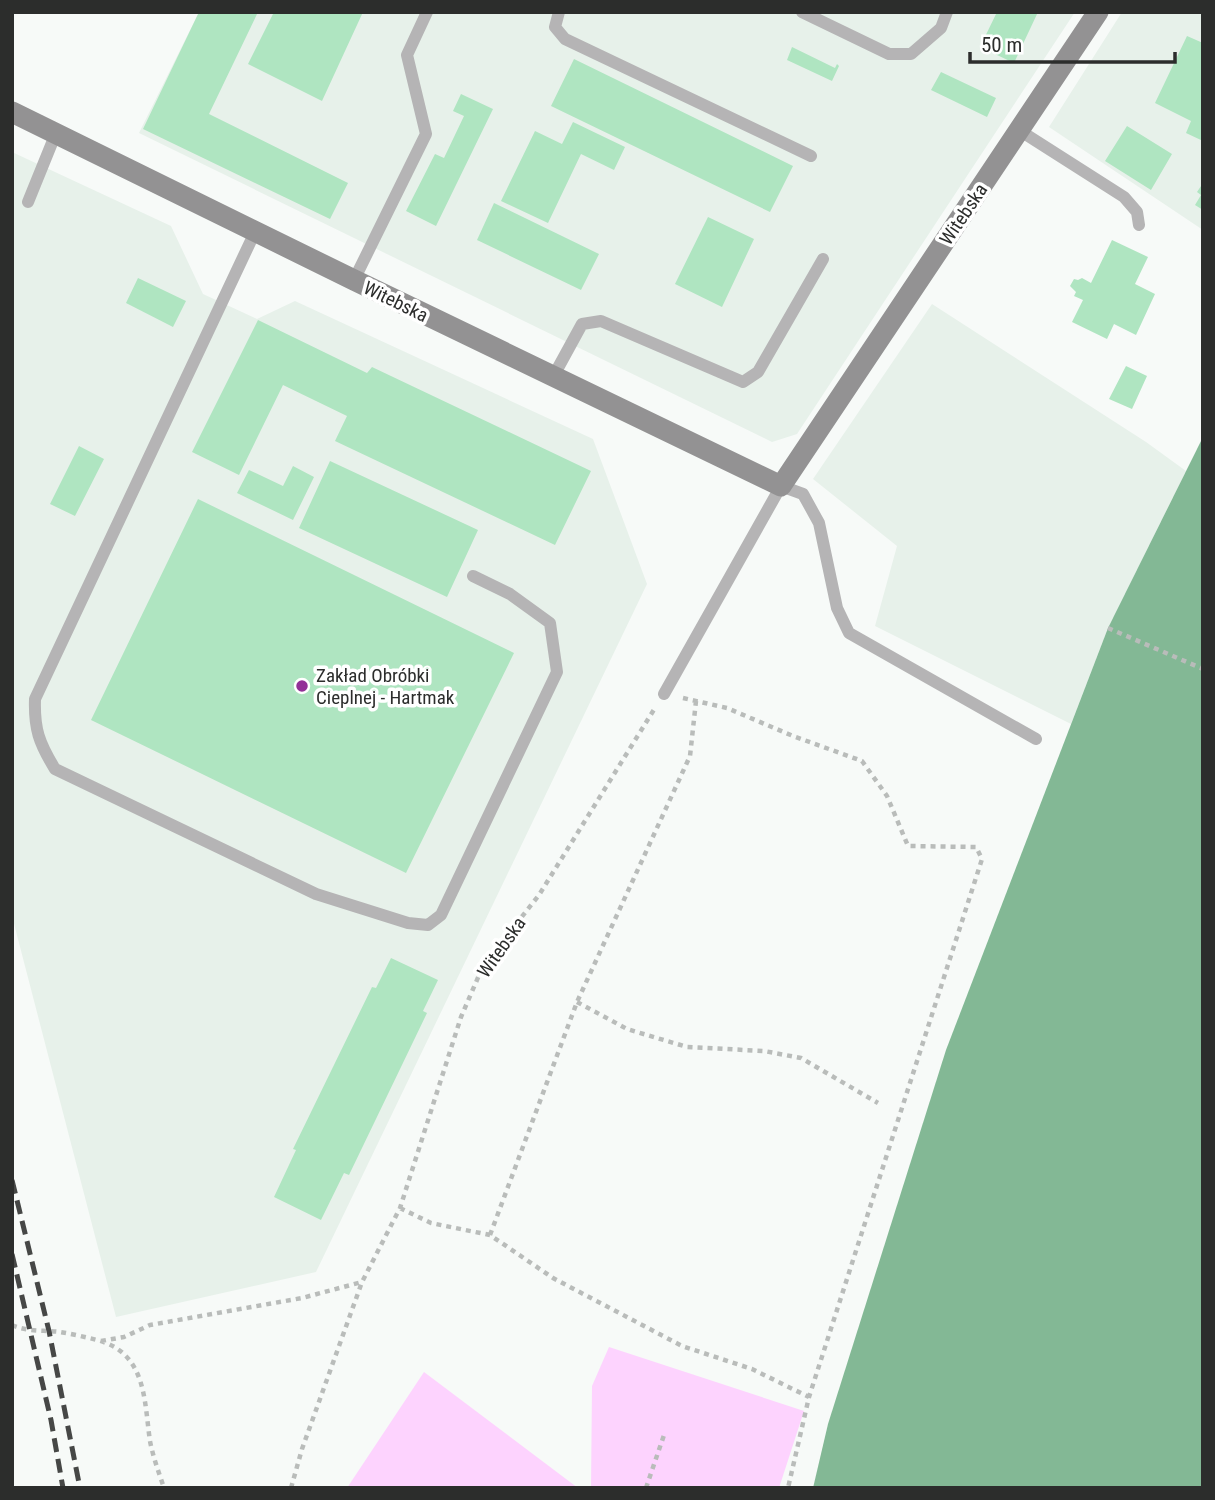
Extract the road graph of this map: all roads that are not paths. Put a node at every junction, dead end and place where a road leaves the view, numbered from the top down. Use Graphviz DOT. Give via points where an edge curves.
graph roads {
  1 [pos="427,12"];
  2 [pos="559,12"];
  3 [pos="802,12"];
  4 [pos="947,12"];
  5 [pos="1098,12"];
  6 [pos="12,112"];
  7 [pos="1019,130"];
  8 [pos="56,133"];
  9 [pos="811,156"];
  10 [pos="27,202"];
  11 [pos="1139,225"];
  12 [pos="255,232"];
  13 [pos="823,260"];
  14 [pos="354,280"];
  15 [pos="553,377"];
  16 [pos="781,486"];
  17 [pos="473,576"];
  18 [pos="664,694"];
  19 [pos="1037,739"];
  1 -- 14 [label="lane" via="407,55 426,134"];
  2 -- 9 [label="lane" via="555,27 565,39"];
  3 -- 4 [label="lane" via="889,54 911,54 941,27"];
  5 -- 7 [label="street, Witebska"];
  6 -- 8 [label="street, Witebska"];
  7 -- 11 [label="lane" via="1124,197 1137,212"];
  7 -- 16 [label="street, Witebska"];
  8 -- 10 [label="lane"];
  8 -- 12 [label="street, Witebska"];
  12 -- 14 [label="street, Witebska"];
  12 -- 17 [label="lane" via="35,699 40,744 55,769 316,894 428,925 442,915 557,672 550,623 510,594"];
  13 -- 15 [label="lane" via="758,372 743,382 601,321 582,324"];
  14 -- 15 [label="street, Witebska"];
  15 -- 16 [label="street, Witebska"];
  16 -- 18 [label="lane, Witebska"];
  16 -- 19 [label="lane" via="803,494 819,523 837,608 849,632"];
}
